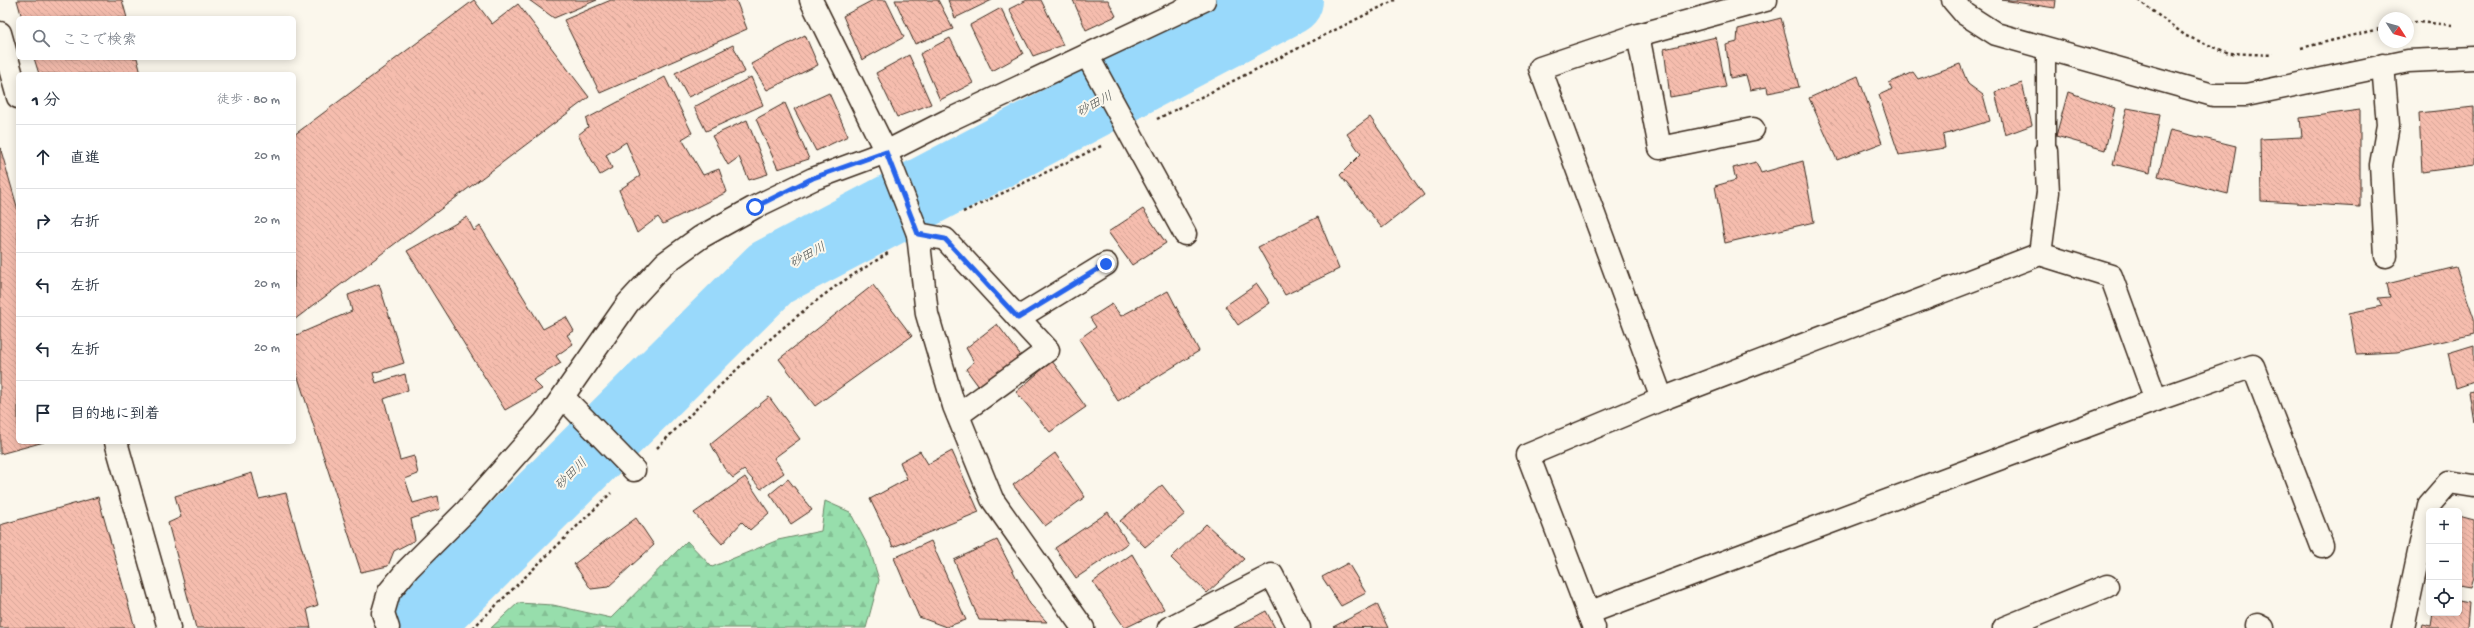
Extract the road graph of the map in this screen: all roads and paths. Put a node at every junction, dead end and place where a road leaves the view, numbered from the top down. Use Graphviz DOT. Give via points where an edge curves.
graph roads {
  1 [pos="810,0"];
  2 [pos="1204,0"];
  3 [pos="1766,0"];
  4 [pos="1953,0"];
  5 [pos="2138,0"];
  6 [pos="2414,22"];
  7 [pos="2456,26"];
  8 [pos="2378,29"];
  9 [pos="0,33"];
  10 [pos="1638,35"];
  11 [pos="2046,49"];
  12 [pos="2299,49"];
  13 [pos="1087,55"];
  14 [pos="2278,55"];
  15 [pos="2474,58"];
  16 [pos="2382,65"];
  17 [pos="16,90"];
  18 [pos="1753,129"];
  19 [pos="2046,151"];
  20 [pos="886,152"];
  21 [pos="918,234"];
  22 [pos="1185,234"];
  23 [pos="2040,254"];
  24 [pos="2386,256"];
  25 [pos="1106,264"];
  26 [pos="1018,318"];
  27 [pos="562,397"];
  28 [pos="1662,399"];
  29 [pos="2156,400"];
  30 [pos="958,416"];
  31 [pos="117,444"];
  32 [pos="634,470"];
  33 [pos="2474,486"];
  34 [pos="2322,546"];
  35 [pos="2107,586"];
  36 [pos="386,620"];
  37 [pos="1591,620"];
  38 [pos="169,628"];
  39 [pos="1083,628"];
  40 [pos="1169,628"];
  41 [pos="1299,628"];
  42 [pos="2004,628"];
  43 [pos="2403,628"];
  1 -- 20 [label="street"];
  2 -- 13 [label="street"];
  3 -- 10 [label="street"];
  4 -- 11 [label="street" via="1965,14 1996,34"];
  5 -- 14 [label="path" via="2186,36 2229,53"];
  6 -- 7 [label="path"];
  8 -- 12 [label="path"];
  9 -- 17 [label="street"];
  10 -- 18 [label="street" via="1660,148"];
  10 -- 28 [label="street" via="1540,68"];
  11 -- 16 [label="street" via="2213,95 2246,95"];
  11 -- 19 [label="lane"];
  13 -- 20 [label="street"];
  13 -- 22 [label="street"];
  15 -- 16 [label="street" via="2408,61"];
  16 -- 24 [label="street" via="2388,125 2381,165"];
  19 -- 23 [label="street" via="2048,192"];
  20 -- 21 [label="street"];
  20 -- 27 [label="street" via="813,178 755,207 701,237 665,263 628,303"];
  21 -- 26 [label="street" via="945,239"];
  21 -- 30 [label="street" via="927,314"];
  23 -- 28 [label="street"];
  23 -- 29 [label="street" via="2111,276"];
  25 -- 26 [label="street"];
  26 -- 30 [label="street" via="1048,350"];
  27 -- 32 [label="street"];
  27 -- 36 [label="street" via="545,422 466,511 408,568 389,592"];
  28 -- 37 [label="street" via="1528,455"];
  29 -- 34 [label="street" via="2254,366"];
  29 -- 37 [label="street"];
  30 -- 39 [label="street" via="992,499"];
  31 -- 38 [label="street"];
  33 -- 43 [label="street" via="2449,482 2429,505"];
  35 -- 42 [label="street"];
  40 -- 41 [label="street" via="1272,575"];
}
